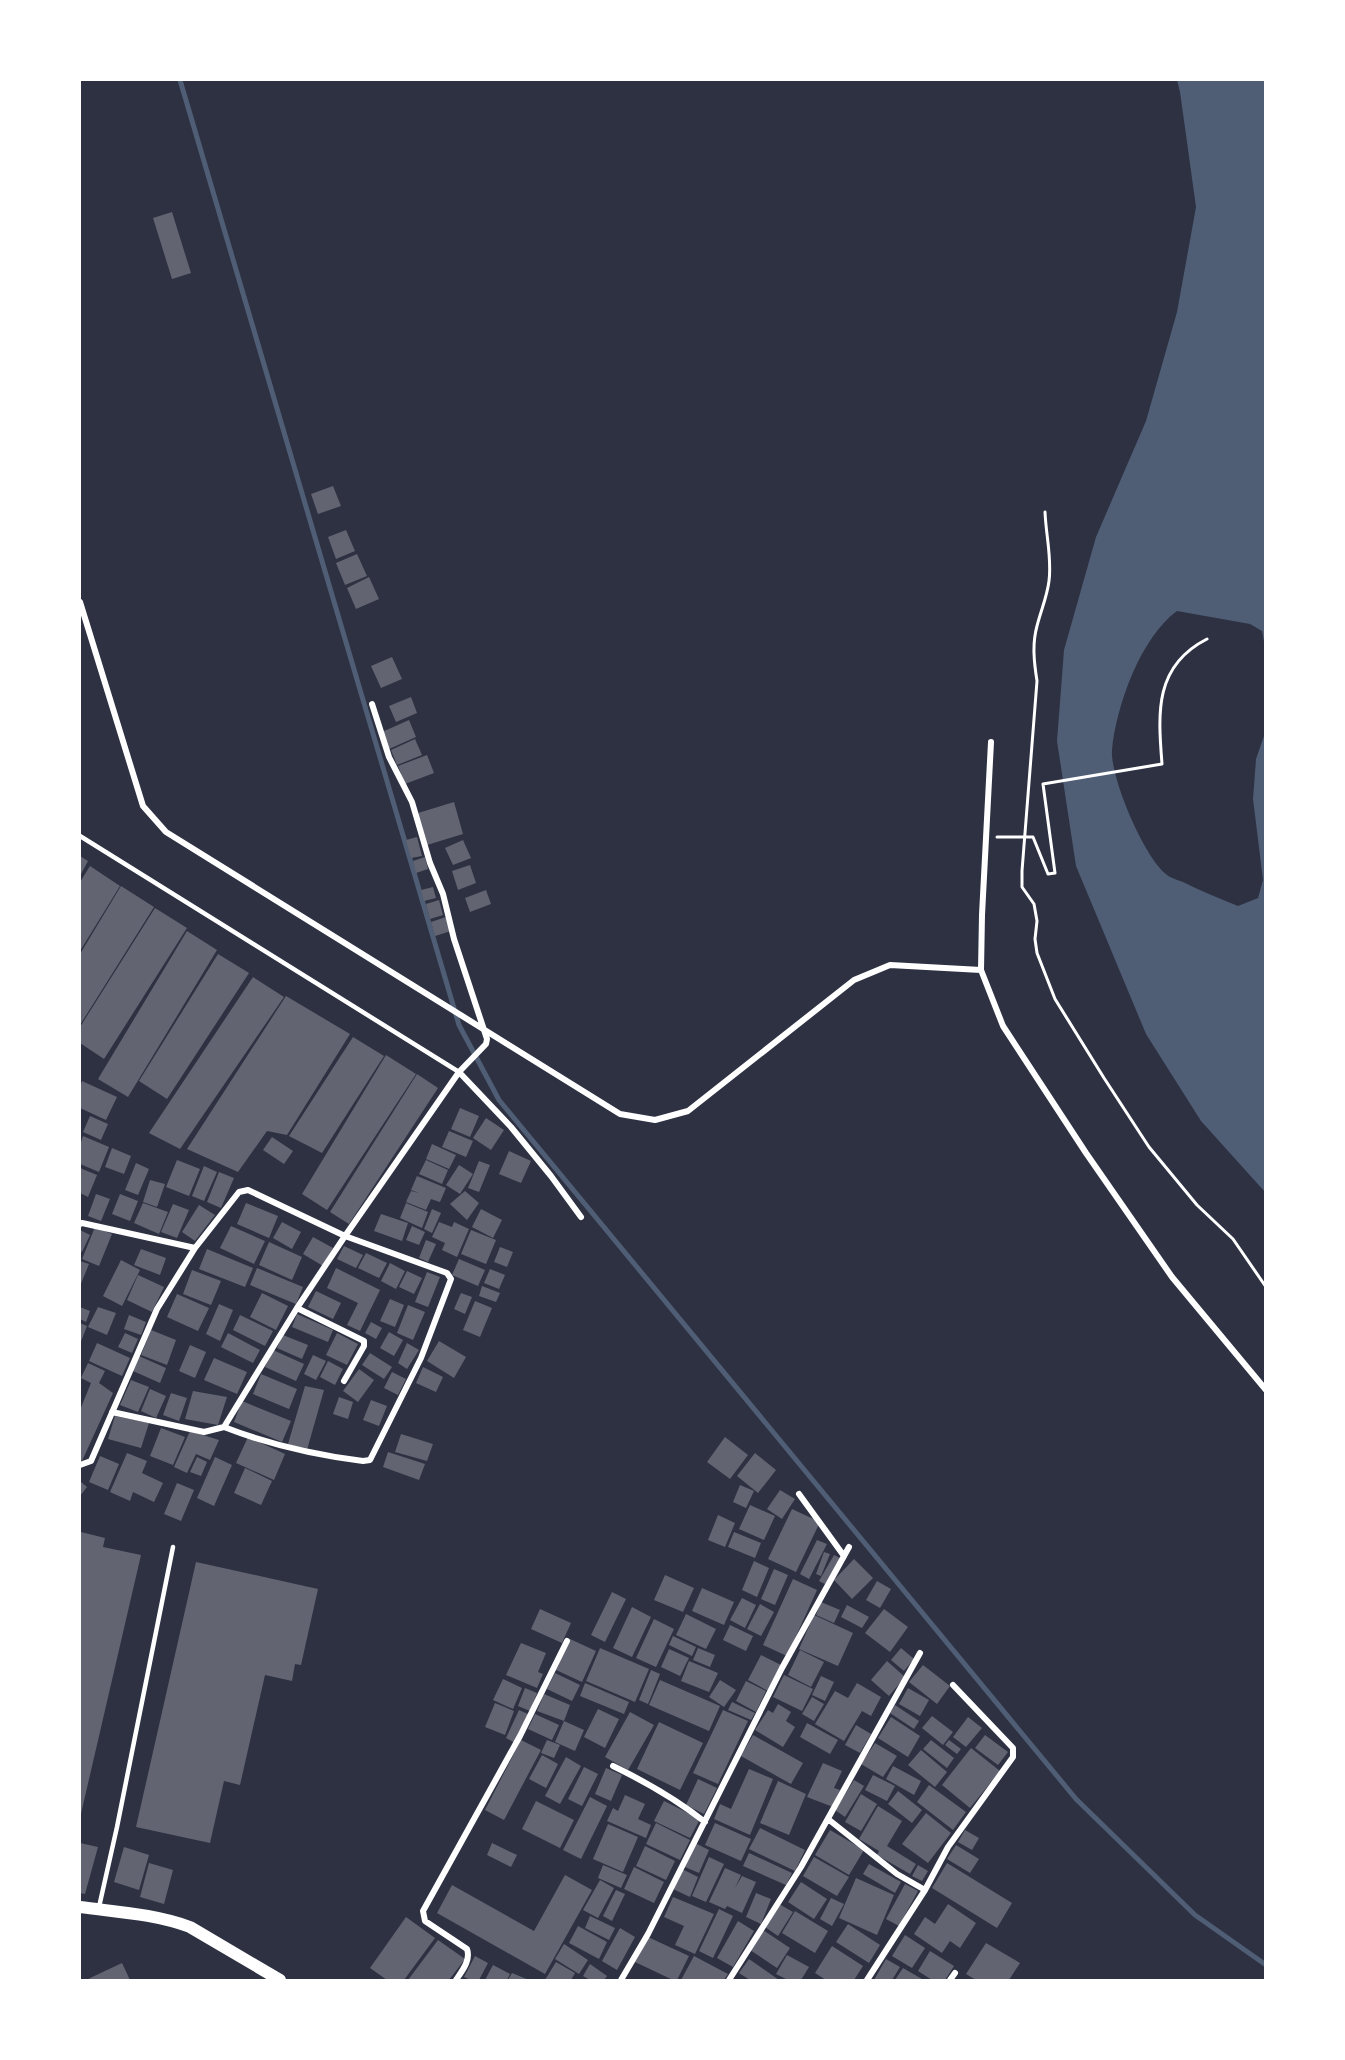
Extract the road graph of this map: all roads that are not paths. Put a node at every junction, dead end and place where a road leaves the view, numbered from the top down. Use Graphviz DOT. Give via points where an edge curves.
graph roads {
  1 [pos="80,602"];
  2 [pos="372,705"];
  3 [pos="991,742"];
  4 [pos="80,836"];
  5 [pos="981,970"];
  6 [pos="459,1072"];
  7 [pos="581,1217"];
  8 [pos="80,1224"];
  9 [pos="345,1236"];
  10 [pos="195,1248"];
  11 [pos="297,1308"];
  12 [pos="344,1381"];
  13 [pos="1266,1390"];
  14 [pos="112,1412"];
  15 [pos="224,1427"];
  16 [pos="80,1465"];
  17 [pos="799,1494"];
  18 [pos="173,1547"];
  19 [pos="849,1547"];
  20 [pos="844,1556"];
  21 [pos="567,1641"];
  22 [pos="920,1653"];
  23 [pos="953,1685"];
  24 [pos="613,1766"];
  25 [pos="828,1819"];
  26 [pos="705,1822"];
  27 [pos="925,1890"];
  28 [pos="80,1907"];
  29 [pos="98,1909"];
  30 [pos="955,1973"];
  31 [pos="280,1980"];
  32 [pos="456,1980"];
  33 [pos="621,1980"];
  34 [pos="729,1980"];
  35 [pos="867,1980"];
  36 [pos="950,1980"];
  1 -- 5 [label="street" via="143,806 166,832 620,1114 655,1120 688,1111 854,980 890,965"];
  2 -- 6 [label="street" via="389,757 412,802 487,1039"];
  3 -- 5 [label="street"];
  4 -- 6 [label="lane"];
  5 -- 13 [label="street" via="1003,1026 1086,1153 1172,1278"];
  6 -- 7 [label="street" via="511,1127"];
  6 -- 9 [label="street"];
  8 -- 10 [label="street"];
  9 -- 10 [label="street" via="243,1190"];
  9 -- 11 [label="street"];
  9 -- 15 [label="street" via="447,1273 451,1279 421,1358 370,1460 318,1456"];
  10 -- 14 [label="street" via="157,1309"];
  11 -- 12 [label="street" via="364,1341"];
  11 -- 15 [label="street"];
  14 -- 15 [label="street" via="204,1432"];
  14 -- 16 [label="street" via="91,1461"];
  17 -- 20 [label="street"];
  18 -- 29 [label="lane"];
  19 -- 20 [label="street"];
  20 -- 26 [label="street"];
  21 -- 32 [label="street" via="520,1736 423,1911 425,1921 469,1955"];
  22 -- 25 [label="street"];
  23 -- 27 [label="street" via="1013,1748 1013,1757 948,1847"];
  24 -- 26 [label="street" via="651,1785"];
  25 -- 27 [label="street" via="897,1874"];
  25 -- 34 [label="street"];
  26 -- 33 [label="street"];
  27 -- 35 [label="street"];
  28 -- 29 [label="main road"];
  29 -- 31 [label="main road" via="163,1918 190,1927"];
  30 -- 36 [label="street"];
}
